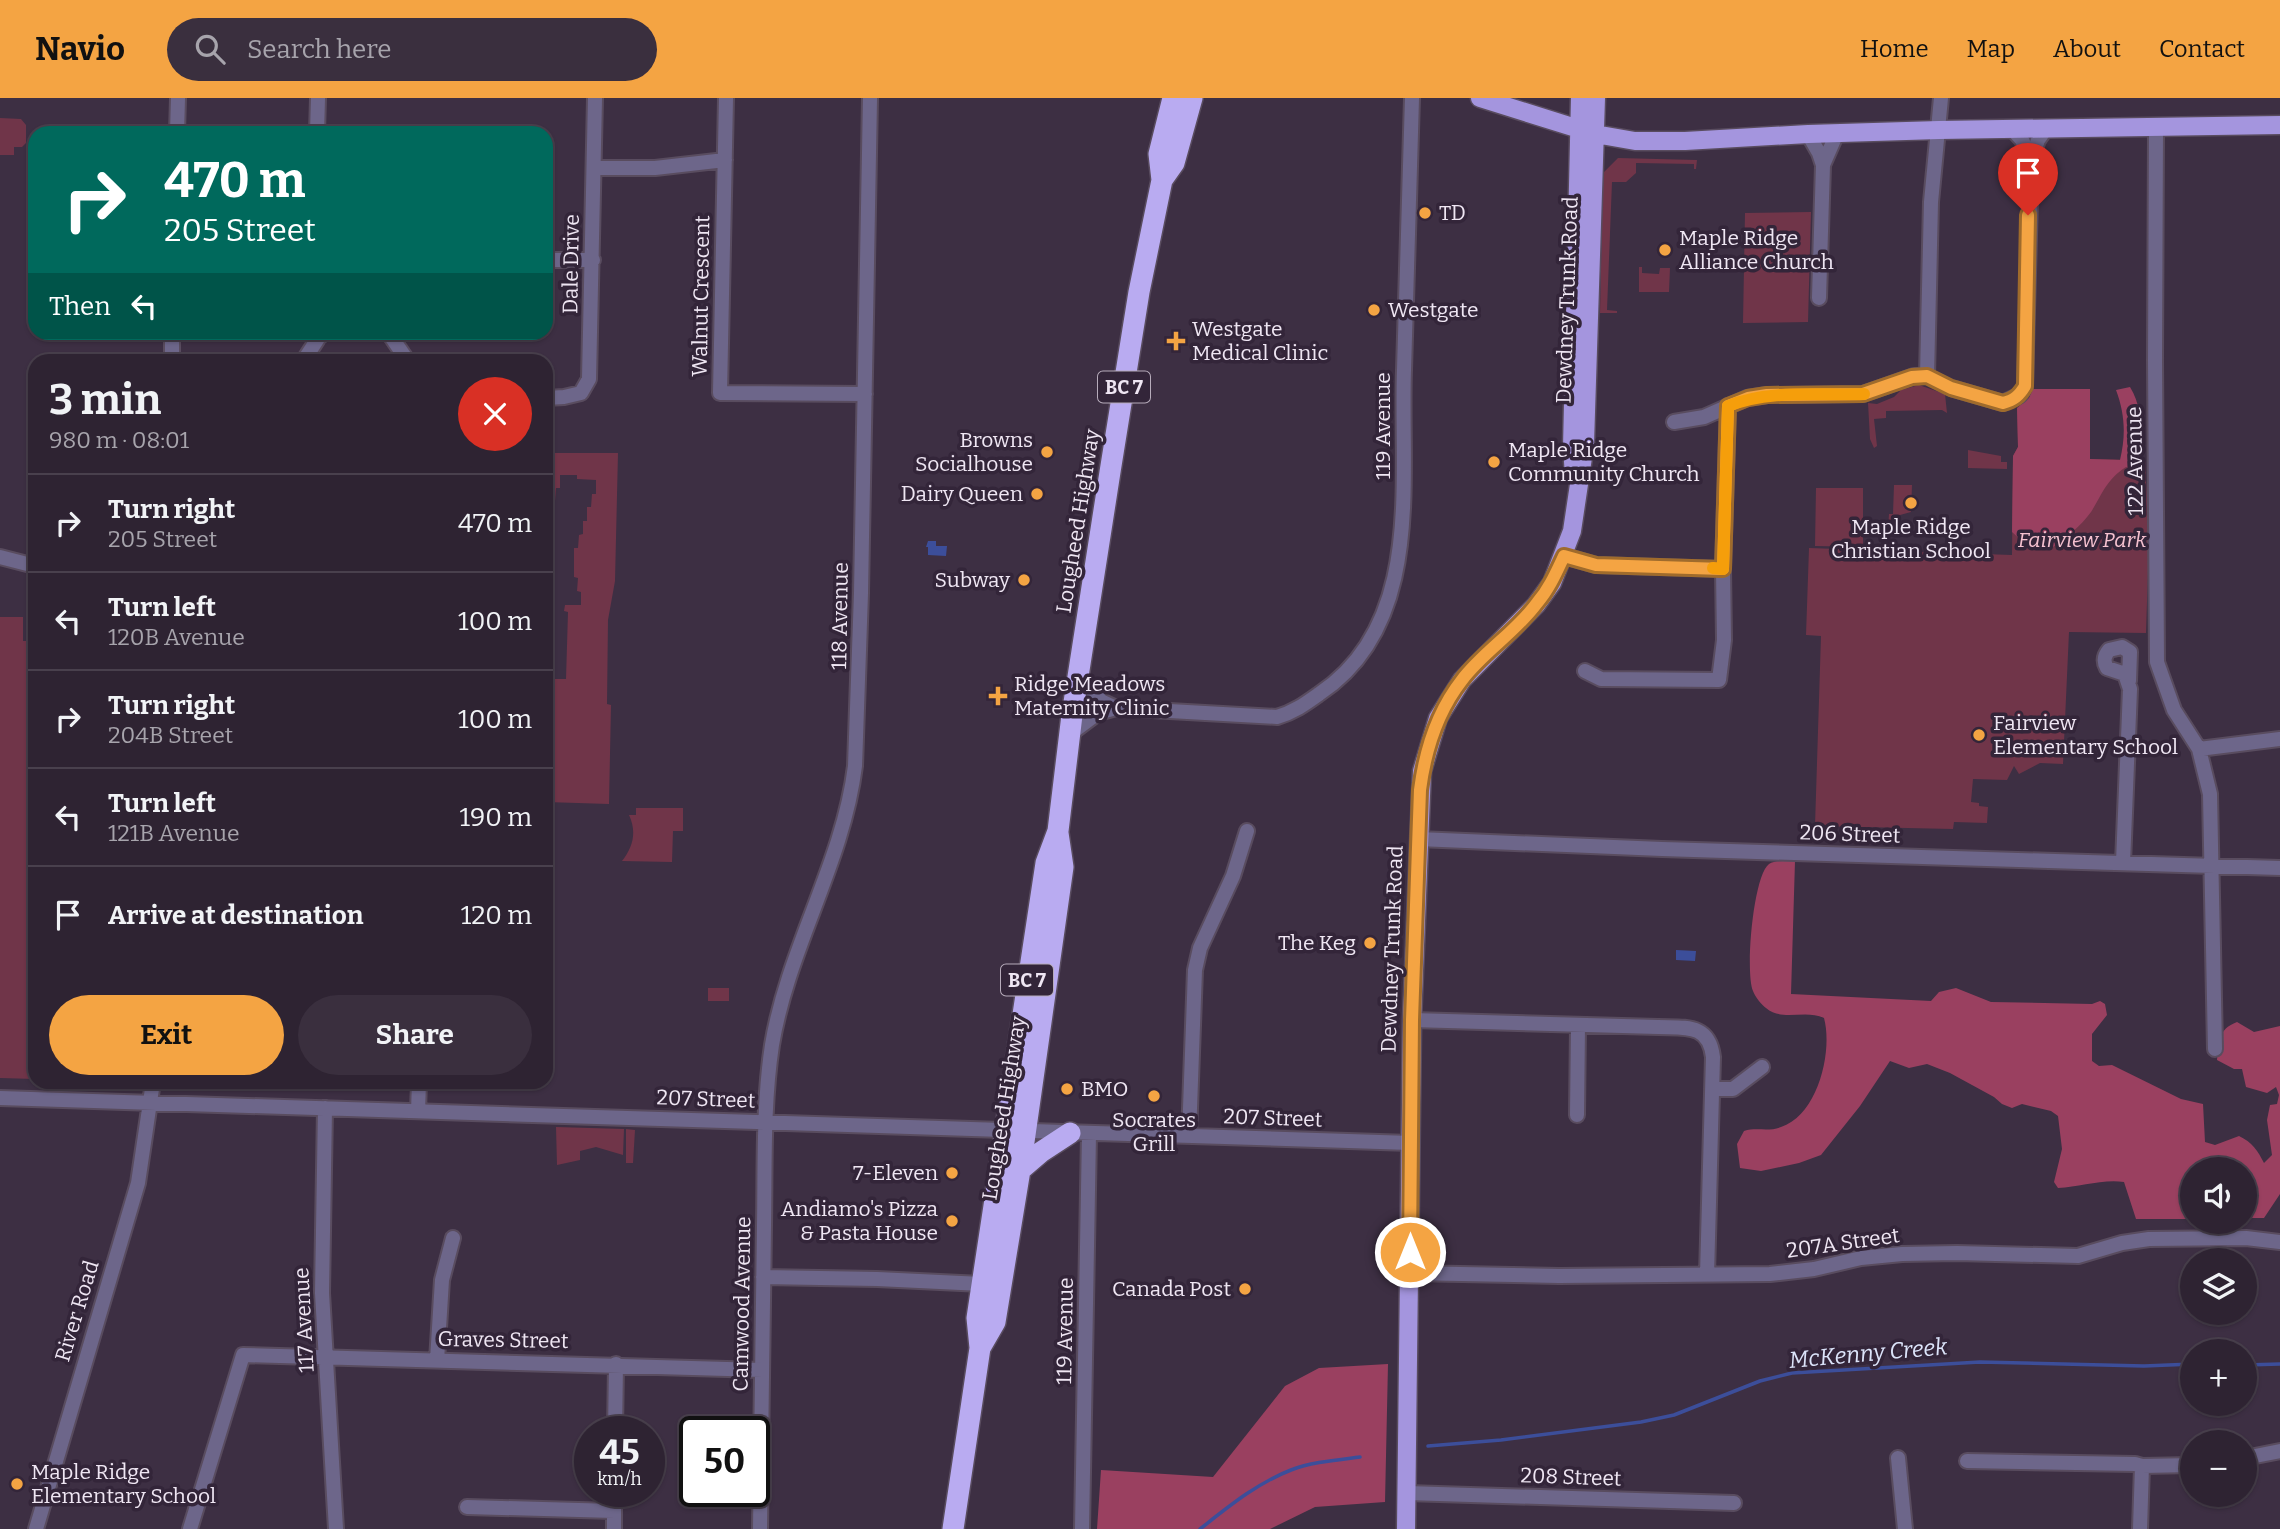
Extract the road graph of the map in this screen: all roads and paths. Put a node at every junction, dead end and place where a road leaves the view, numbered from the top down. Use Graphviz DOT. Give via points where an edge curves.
graph roads {
  1 [pos="178,98"];
  2 [pos="318,98"];
  3 [pos="595,98"];
  4 [pos="726,98"];
  5 [pos="870,98"];
  6 [pos="1173,98"];
  7 [pos="1192,98"];
  8 [pos="1412,98"];
  9 [pos="1480,98"];
  10 [pos="1580,98"];
  11 [pos="1596,98"];
  12 [pos="1941,98"];
  13 [pos="2280,125"];
  14 [pos="177,126"];
  15 [pos="317,126"];
  16 [pos="2156,128"];
  17 [pos="1939,130"];
  18 [pos="2013,130"];
  19 [pos="2045,130"];
  20 [pos="1587,132"];
  21 [pos="1837,133"];
  22 [pos="1808,134"];
  23 [pos="725,160"];
  24 [pos="2031,161"];
  25 [pos="1823,165"];
  26 [pos="594,168"];
  27 [pos="1162,180"];
  28 [pos="553,260"];
  29 [pos="593,260"];
  30 [pos="1819,298"];
  31 [pos="1927,376"];
  32 [pos="864,394"];
  33 [pos="553,398"];
  34 [pos="1728,406"];
  35 [pos="1674,422"];
  36 [pos="1564,556"];
  37 [pos="0,557"];
  38 [pos="28,564"];
  39 [pos="1723,569"];
  40 [pos="1585,671"];
  41 [pos="1079,674"];
  42 [pos="2129,681"];
  43 [pos="1116,708"];
  44 [pos="1070,734"];
  45 [pos="2280,739"];
  46 [pos="2199,749"];
  47 [pos="1247,831"];
  48 [pos="1418,839"];
  49 [pos="2123,863"];
  50 [pos="2211,866"];
  51 [pos="2280,868"];
  52 [pos="1412,1020"];
  53 [pos="1578,1025"];
  54 [pos="2215,1049"];
  55 [pos="1762,1067"];
  56 [pos="1712,1088"];
  57 [pos="152,1089"];
  58 [pos="419,1089"];
  59 [pos="0,1098"];
  60 [pos="151,1104"];
  61 [pos="325,1108"];
  62 [pos="418,1111"];
  63 [pos="1577,1115"];
  64 [pos="766,1122"];
  65 [pos="1015,1131"];
  66 [pos="1080,1134"];
  67 [pos="1189,1136"];
  68 [pos="1411,1143"];
  69 [pos="1020,1170"];
  70 [pos="453,1238"];
  71 [pos="2280,1242"];
  72 [pos="1409,1273"];
  73 [pos="1707,1275"];
  74 [pos="763,1277"];
  75 [pos="982,1284"];
  76 [pos="980,1348"];
  77 [pos="327,1357"];
  78 [pos="438,1360"];
  79 [pos="617,1364"];
  80 [pos="762,1370"];
  81 [pos="615,1416"];
  82 [pos="2280,1451"];
  83 [pos="2257,1456"];
  84 [pos="1898,1458"];
  85 [pos="1967,1461"];
  86 [pos="2180,1465"];
  87 [pos="2142,1466"];
  88 [pos="1407,1493"];
  89 [pos="1734,1503"];
  90 [pos="467,1507"];
  91 [pos="614,1507"];
  92 [pos="614,1511"];
  93 [pos="36,1529"];
  94 [pos="190,1529"];
  95 [pos="337,1529"];
  96 [pos="614,1529"];
  97 [pos="760,1529"];
  98 [pos="953,1529"];
  99 [pos="1082,1529"];
  100 [pos="1406,1529"];
  101 [pos="1905,1529"];
  102 [pos="2140,1529"];
  1 -- 14 [label="street"];
  2 -- 15 [label="street"];
  3 -- 26 [label="street, Dale Drive"];
  4 -- 23 [label="street, Walnut Crescent"];
  5 -- 32 [label="street, 118 Avenue"];
  6 -- 27 [label="highway, Lougheed Highway / BC 7" via="1159,154"];
  7 -- 27 [label="highway, Lougheed Highway / BC 7" via="1174,163"];
  8 -- 43 [label="street, 119 Avenue" via="1403,505 1398,561 1380,621 1364,652 1331,687 1292,713 1277,717"];
  9 -- 20 [label="main road"];
  10 -- 20 [label="main road, Dewdney Trunk Road"];
  11 -- 20 [label="main road, Dewdney Trunk Road"];
  12 -- 17 [label="street"];
  13 -- 16 [label="main road"];
  16 -- 19 [label="main road"];
  16 -- 46 [label="street, 122 Avenue" via="2158,662 2174,710"];
  17 -- 18 [label="main road"];
  17 -- 21 [label="main road"];
  17 -- 31 [label="street" via="1931,202"];
  18 -- 19 [label="main road"];
  18 -- 24 [label="street"];
  19 -- 24 [label="street"];
  20 -- 22 [label="main road" via="1650,142"];
  20 -- 36 [label="main road, Dewdney Trunk Road" via="1586,444"];
  21 -- 22 [label="main road"];
  21 -- 25 [label="street"];
  22 -- 25 [label="street"];
  23 -- 26 [label="street" via="655,168"];
  23 -- 32 [label="street, Walnut Crescent" via="720,393"];
  24 -- 31 [label="street" via="2025,386 2020,395 2003,403"];
  25 -- 30 [label="street"];
  26 -- 29 [label="street, Dale Drive"];
  27 -- 41 [label="highway, Lougheed Highway / BC 7" via="1139,292"];
  28 -- 29 [label="street"];
  29 -- 33 [label="street, Dale Drive" via="589,379 580,393"];
  31 -- 34 [label="street" via="1863,394 1767,395"];
  32 -- 64 [label="street, 118 Avenue" via="859,698 852,790 839,840 784,989 772,1047"];
  34 -- 35 [label="street" via="1704,417"];
  34 -- 39 [label="street"];
  36 -- 39 [label="street" via="1596,565"];
  36 -- 48 [label="main road, Dewdney Trunk Road" via="1536,605 1462,680 1438,718 1422,771"];
  37 -- 38 [label="street"];
  39 -- 40 [label="street" via="1724,640 1719,680 1601,679"];
  41 -- 43 [label="street" via="1101,701"];
  41 -- 44 [label="highway, Lougheed Highway / BC 7"];
  42 -- 49 [label="street"];
  43 -- 44 [label="street" via="1098,713"];
  44 -- 65 [label="highway, Lougheed Highway / BC 7" via="1058,831 1046,863"];
  45 -- 46 [label="street"];
  46 -- 50 [label="street, 122 Avenue" via="2210,794"];
  47 -- 67 [label="street" via="1195,970"];
  48 -- 49 [label="street, 206 Street"];
  48 -- 52 [label="main road, Dewdney Trunk Road"];
  49 -- 50 [label="street, 206 Street"];
  50 -- 51 [label="street, 206 Street"];
  50 -- 54 [label="street, 122 Avenue"];
  52 -- 53 [label="street"];
  52 -- 68 [label="main road, Dewdney Trunk Road"];
  53 -- 56 [label="street" via="1690,1028 1705,1035 1712,1048"];
  53 -- 63 [label="street"];
  55 -- 56 [label="street" via="1733,1089"];
  56 -- 73 [label="street"];
  57 -- 60 [label="street, River Road"];
  58 -- 62 [label="street"];
  59 -- 60 [label="street, 207 Street"];
  60 -- 61 [label="street, 207 Street"];
  60 -- 93 [label="street, River Road" via="138,1183"];
  61 -- 62 [label="street, 207 Street"];
  61 -- 77 [label="street, 117 Avenue" via="322,1264"];
  62 -- 64 [label="street, 207 Street"];
  64 -- 65 [label="street, 207 Street"];
  64 -- 74 [label="street, Camwood Avenue"];
  65 -- 66 [label="street, 207 Street"];
  65 -- 69 [label="highway, Lougheed Highway / BC 7"];
  65 -- 75 [label="highway, Lougheed Highway / BC 7"];
  66 -- 67 [label="street, 207 Street"];
  66 -- 69 [label="highway" via="1041,1152"];
  66 -- 99 [label="street, 119 Avenue"];
  67 -- 68 [label="street, 207 Street"];
  68 -- 72 [label="main road, Dewdney Trunk Road"];
  69 -- 76 [label="highway, Lougheed Highway / BC 7" via="995,1322"];
  70 -- 78 [label="street" via="442,1280"];
  71 -- 73 [label="street, 207A Street" via="2238,1237 2149,1239 2078,1256 1926,1253 1861,1258 1780,1273"];
  72 -- 73 [label="street, 207A Street"];
  72 -- 88 [label="main road, Dewdney Trunk Road"];
  74 -- 75 [label="street"];
  74 -- 80 [label="street, Camwood Avenue"];
  75 -- 76 [label="highway, Lougheed Highway / BC 7" via="977,1318"];
  76 -- 98 [label="highway, Lougheed Highway / BC 7"];
  77 -- 78 [label="street, Graves Street"];
  77 -- 94 [label="street, Graves Street" via="243,1355"];
  77 -- 95 [label="street, 117 Avenue"];
  78 -- 79 [label="street, Graves Street"];
  79 -- 80 [label="street, Graves Street"];
  79 -- 81 [label="street"];
  80 -- 97 [label="street, Camwood Avenue"];
  82 -- 83 [label="street"];
  84 -- 101 [label="street"];
  85 -- 87 [label="street"];
  86 -- 87 [label="street"];
  87 -- 102 [label="street"];
  88 -- 89 [label="street, 208 Street"];
  88 -- 100 [label="main road, Dewdney Trunk Road"];
  90 -- 92 [label="street"];
  91 -- 92 [label="street"];
  92 -- 96 [label="street"];
}
